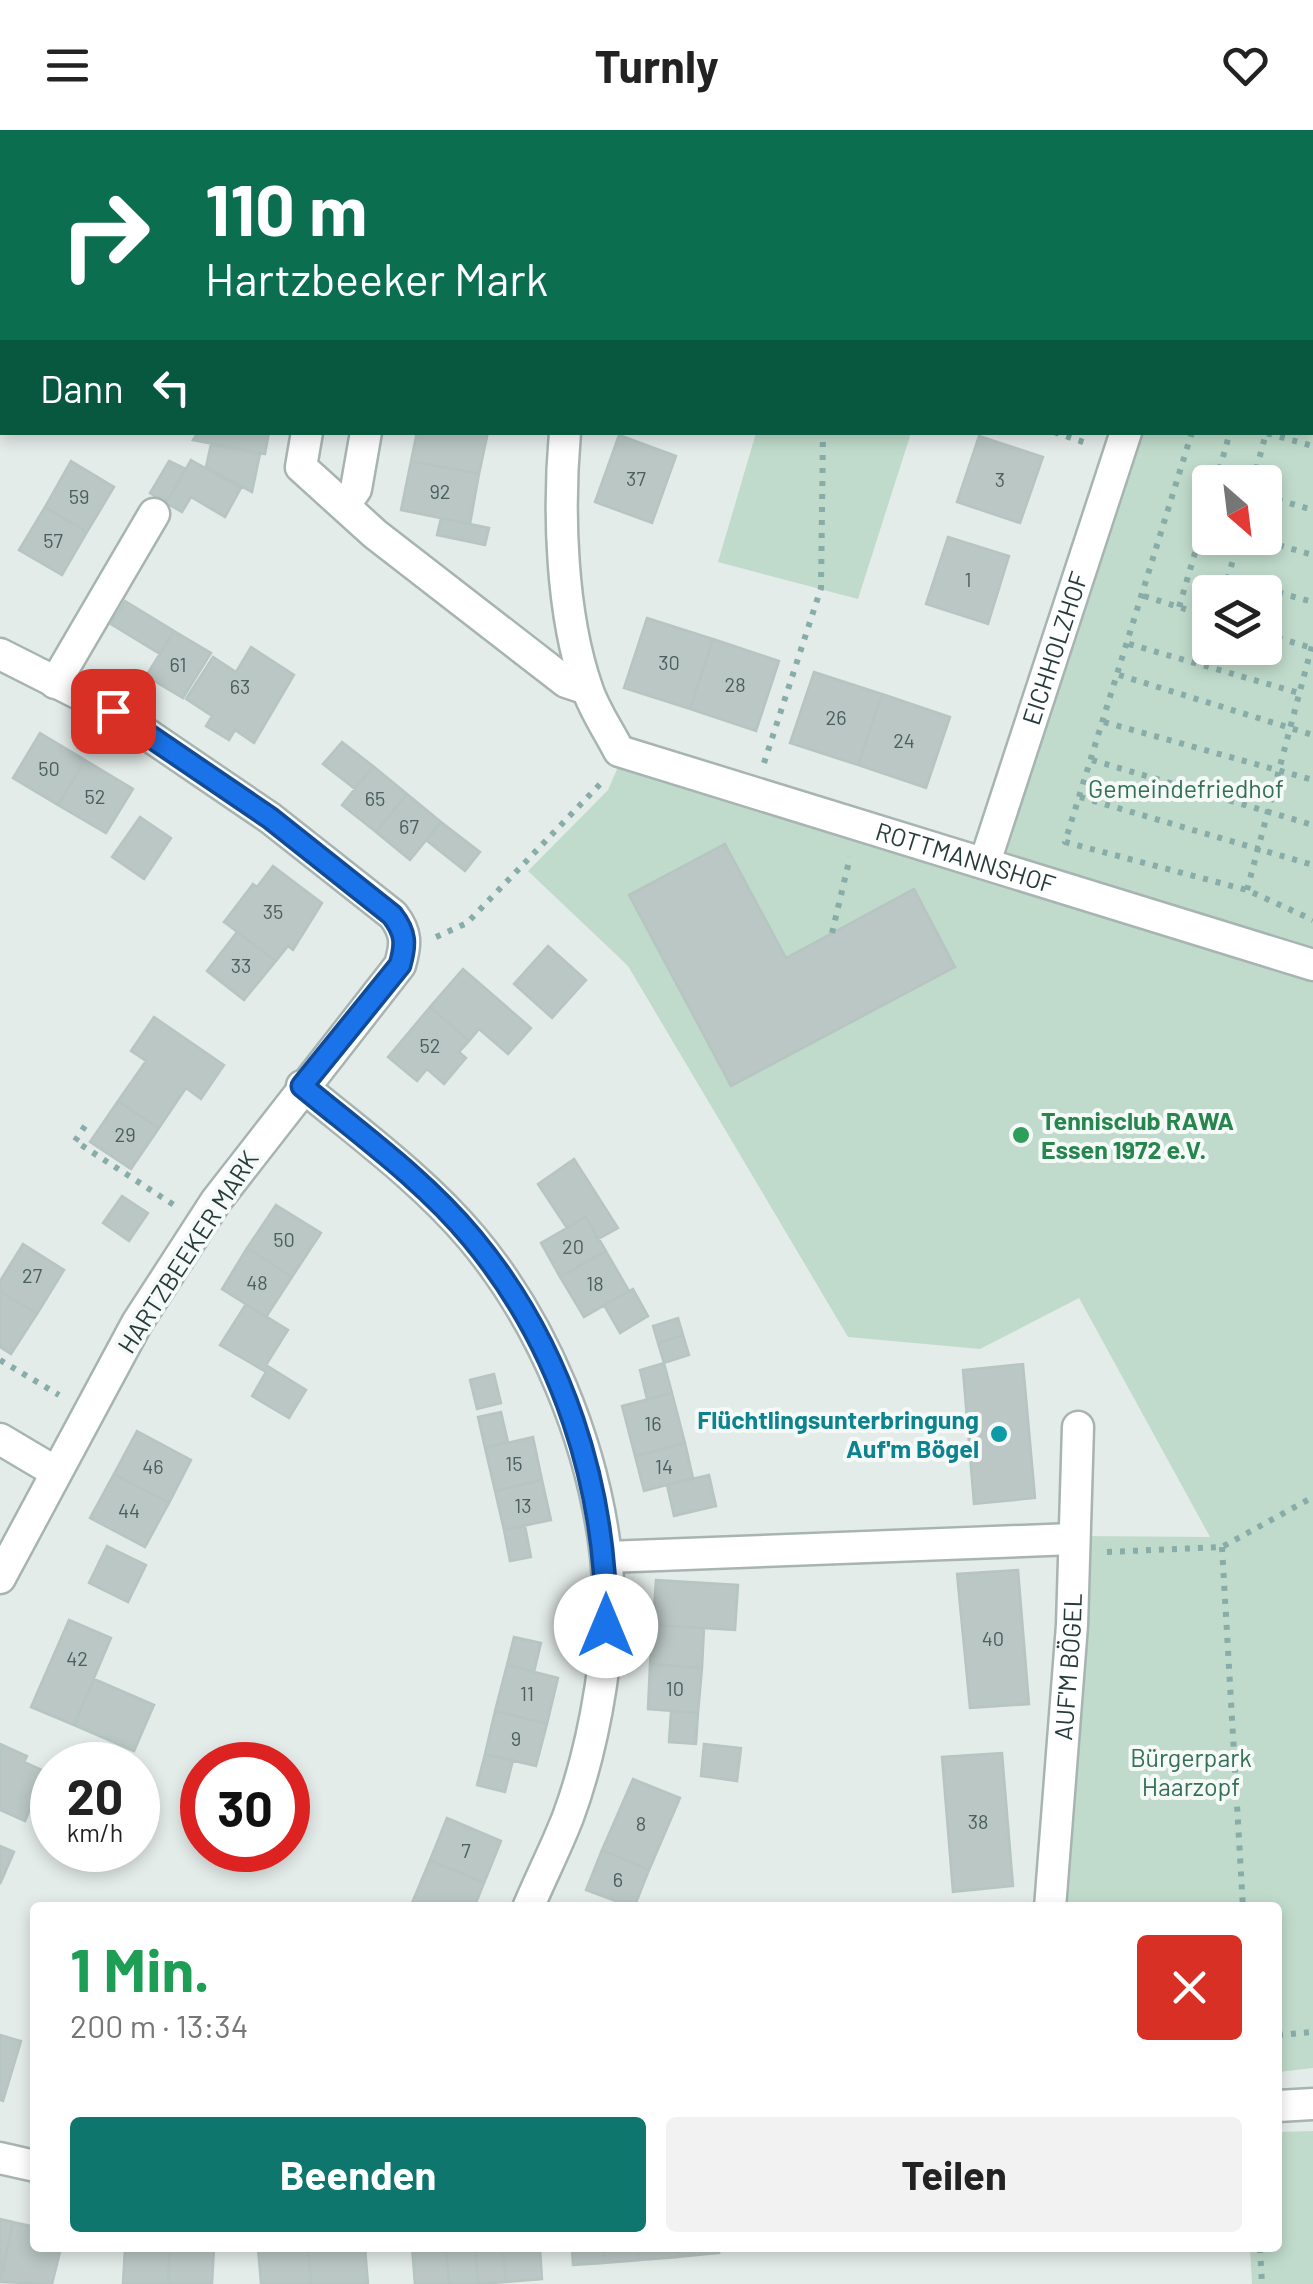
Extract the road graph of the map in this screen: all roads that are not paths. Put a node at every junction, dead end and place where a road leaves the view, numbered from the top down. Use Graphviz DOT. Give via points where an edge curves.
graph roads {
  1 [pos="306,435"];
  2 [pos="365,435"];
  3 [pos="564,435"];
  4 [pos="1125,435"];
  5 [pos="345,505"];
  6 [pos="154,514"];
  7 [pos="0,654"];
  8 [pos="55,683"];
  9 [pos="587,689"];
  10 [pos="985,862"];
  11 [pos="1313,965"];
  12 [pos="302,1086"];
  13 [pos="1078,1427"];
  14 [pos="0,1438"];
  15 [pos="54,1471"];
  16 [pos="1074,1546"];
  17 [pos="606,1558"];
  18 [pos="0,1578"];
  19 [pos="531,1902"];
  20 [pos="1050,1902"];
  21 [pos="1313,2104"];
  22 [pos="1282,2106"];
  23 [pos="0,2158"];
  24 [pos="30,2165"];
  1 -- 5 [label="street" via="301,468"];
  2 -- 5 [label="street" via="356,488"];
  3 -- 9 [label="street" via="558,512"];
  4 -- 10 [label="street, EICHHOLZHOF"];
  5 -- 9 [label="street" via="566,682"];
  6 -- 8 [label="street"];
  7 -- 8 [label="street"];
  8 -- 12 [label="street, HARTZBEEKER MARK" via="113,711 270,818 403,929 400,965"];
  9 -- 10 [label="street, ROTTMANNSHOF" via="619,751"];
  10 -- 11 [label="street, ROTTMANNSHOF"];
  12 -- 15 [label="street, HARTZBEEKER MARK" via="147,1307"];
  12 -- 17 [label="street" via="418,1182 473,1239 528,1319 568,1405"];
  13 -- 16 [label="street, AUF'M BÖGEL"];
  14 -- 15 [label="street"];
  15 -- 18 [label="street, HARTZBEEKER MARK"];
  16 -- 17 [label="street"];
  16 -- 20 [label="street, AUF'M BÖGEL"];
  17 -- 19 [label="street" via="606,1626 592,1727 568,1815"];
  21 -- 22 [label="street"];
  23 -- 24 [label="street"];
}
